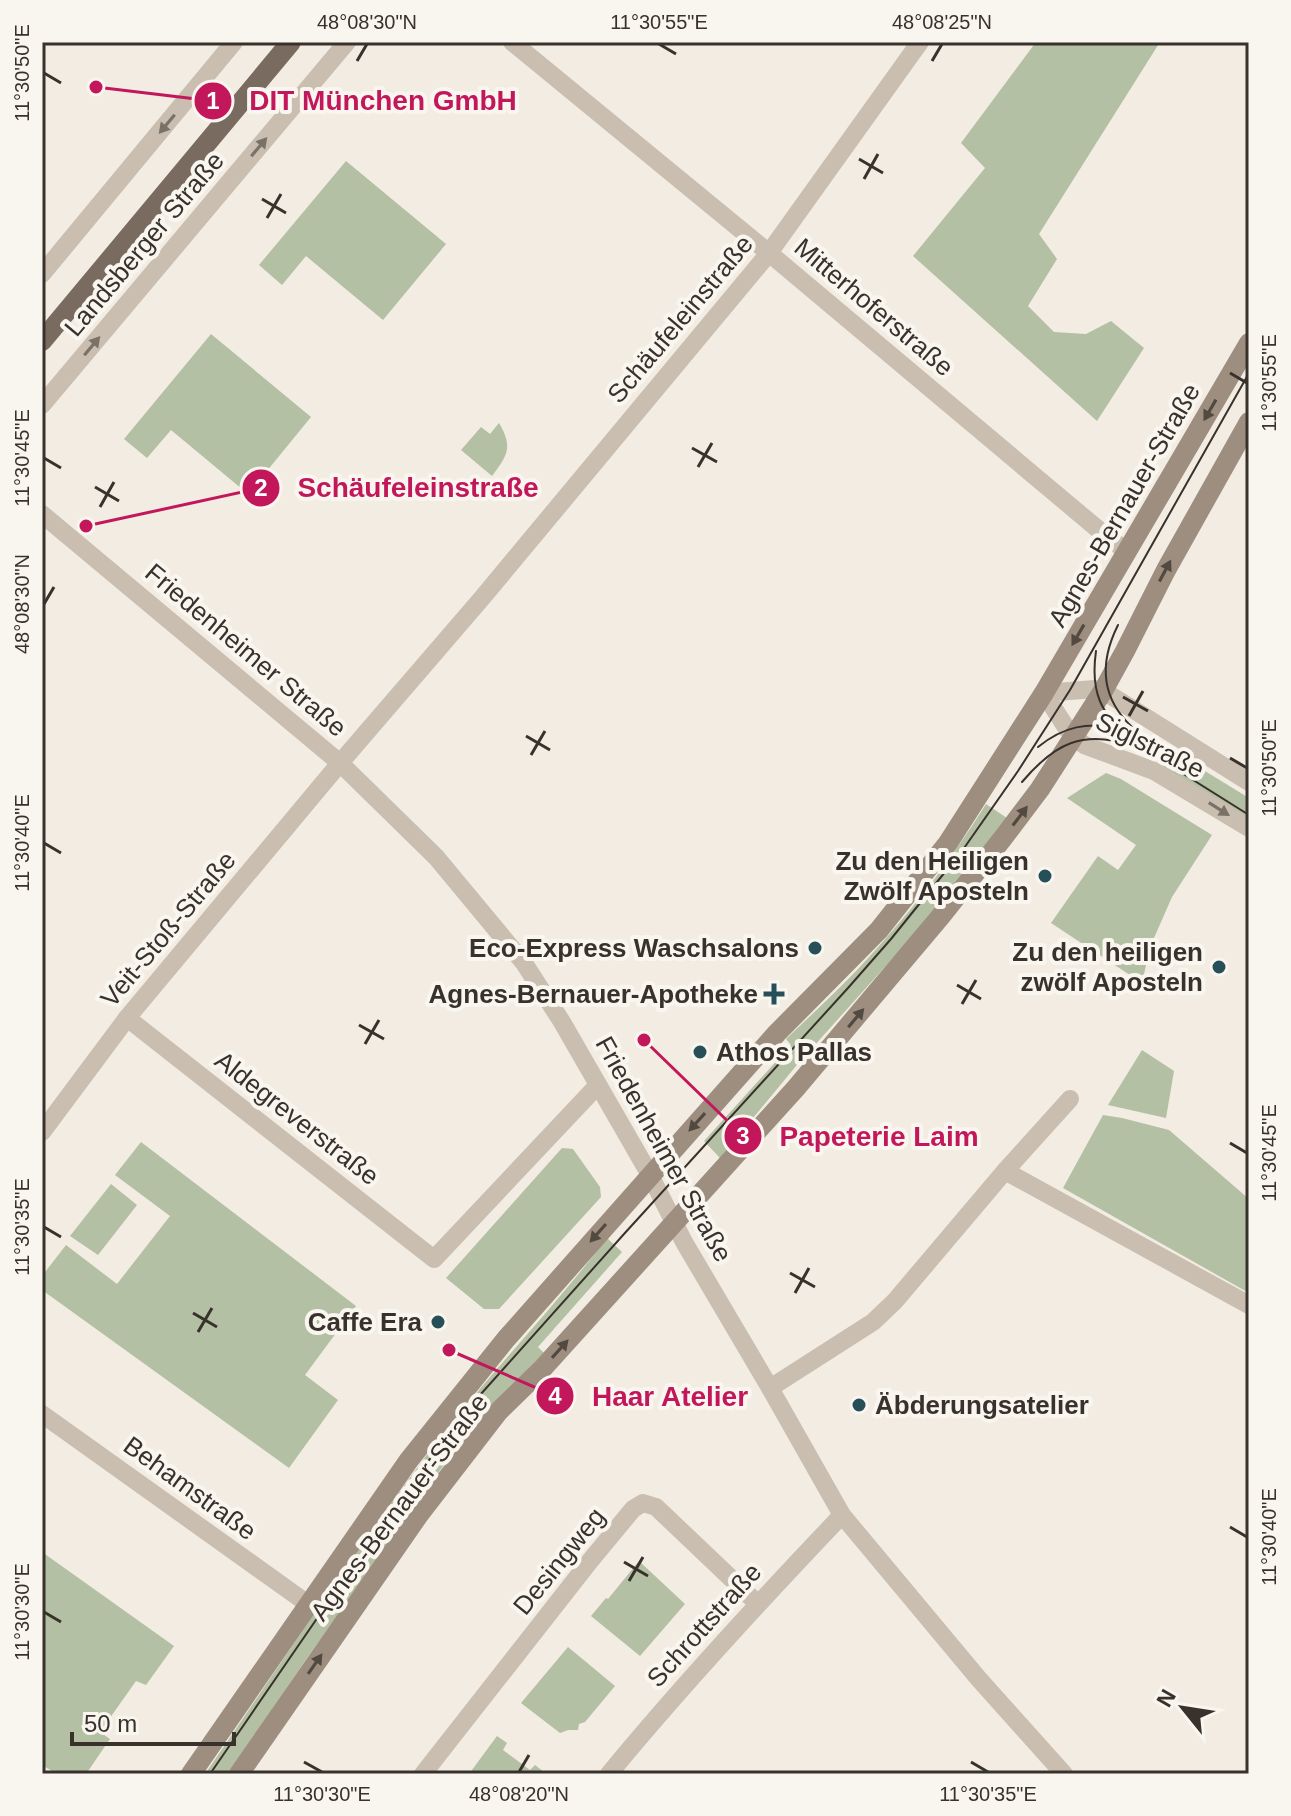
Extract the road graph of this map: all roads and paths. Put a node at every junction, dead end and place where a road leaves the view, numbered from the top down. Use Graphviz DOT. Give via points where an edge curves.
graph roads {
  1 [pos="234,42"];
  2 [pos="291,42"];
  3 [pos="347,42"];
  4 [pos="512,42"];
  5 [pos="920,42"];
  6 [pos="769,253"];
  7 [pos="42,274"];
  8 [pos="42,341"];
  9 [pos="1249,343"];
  10 [pos="42,405"];
  11 [pos="1249,422"];
  12 [pos="42,514"];
  13 [pos="1128,551"];
  14 [pos="1103,691"];
  15 [pos="1044,693"];
  16 [pos="1074,737"];
  17 [pos="340,763"];
  18 [pos="1249,782"];
  19 [pos="1249,828"];
  20 [pos="127,1018"];
  21 [pos="598,1085"];
  22 [pos="1070,1099"];
  23 [pos="42,1132"];
  24 [pos="1005,1171"];
  25 [pos="650,1175"];
  26 [pos="674,1222"];
  27 [pos="1249,1305"];
  28 [pos="770,1388"];
  29 [pos="42,1414"];
  30 [pos="842,1515"];
  31 [pos="757,1603"];
  32 [pos="308,1604"];
  33 [pos="191,1774"];
  34 [pos="239,1774"];
  35 [pos="423,1774"];
  36 [pos="609,1774"];
  37 [pos="1064,1774"];
  1 -- 7 [label="street, one-way"];
  2 -- 8 [label="main road, Landsberger Straße"];
  10 -- 3 [label="street, Landsberger Straße, one-way"];
  4 -- 6 [label="street, Mitterhoferstraße"];
  5 -- 6 [label="street, Schäufeleinstraße"];
  6 -- 13 [label="street, Mitterhoferstraße"];
  6 -- 17 [label="street, Schäufeleinstraße"];
  9 -- 13 [label="main road, Agnes-Bernauer-Straße, one-way"];
  14 -- 11 [label="main road, Agnes-Bernauer-Straße, one-way"];
  12 -- 17 [label="street, Friedenheimer Straße"];
  13 -- 15 [label="main road, Agnes-Bernauer-Straße, one-way"];
  14 -- 15 [label="street"];
  14 -- 16 [label="main road, Agnes-Bernauer-Straße"];
  14 -- 18 [label="street, Siglstraße"];
  15 -- 16 [label="street, Siglstraße"];
  15 -- 25 [label="main road, Agnes-Bernauer-Straße, one-way" via="948,843 879,930 777,1033"];
  16 -- 19 [label="street, Siglstraße, one-way" via="1154,771"];
  26 -- 16 [label="main road, Agnes-Bernauer-Straße, one-way" via="941,916"];
  17 -- 20 [label="street, Veit-Stoß-Straße"];
  17 -- 21 [label="street, Friedenheimer Straße" via="436,857 524,963"];
  20 -- 21 [label="street, Aldegreverstraße" via="434,1259"];
  20 -- 23 [label="street, Veit-Stoß-Straße"];
  21 -- 25 [label="street, Friedenheimer Straße"];
  22 -- 24 [label="street"];
  24 -- 27 [label="street"];
  24 -- 28 [label="street" via="873,1322"];
  25 -- 26 [label="street, Friedenheimer Straße"];
  25 -- 32 [label="main road, Agnes-Bernauer-Straße, one-way" via="418,1448"];
  26 -- 28 [label="street, Friedenheimer Straße"];
  34 -- 26 [label="main road, Agnes-Bernauer-Straße, one-way" via="418,1516 499,1411"];
  28 -- 30 [label="street, Friedenheimer Straße"];
  29 -- 32 [label="street, Behamstraße"];
  30 -- 31 [label="street, Schrottstraße"];
  30 -- 37 [label="street, Friedenheimer Straße"];
  31 -- 35 [label="street, Desingweg" via="656,1507 643,1503 590,1561"];
  31 -- 36 [label="street, Schrottstraße"];
  32 -- 33 [label="main road, Agnes-Bernauer-Straße"];
}
